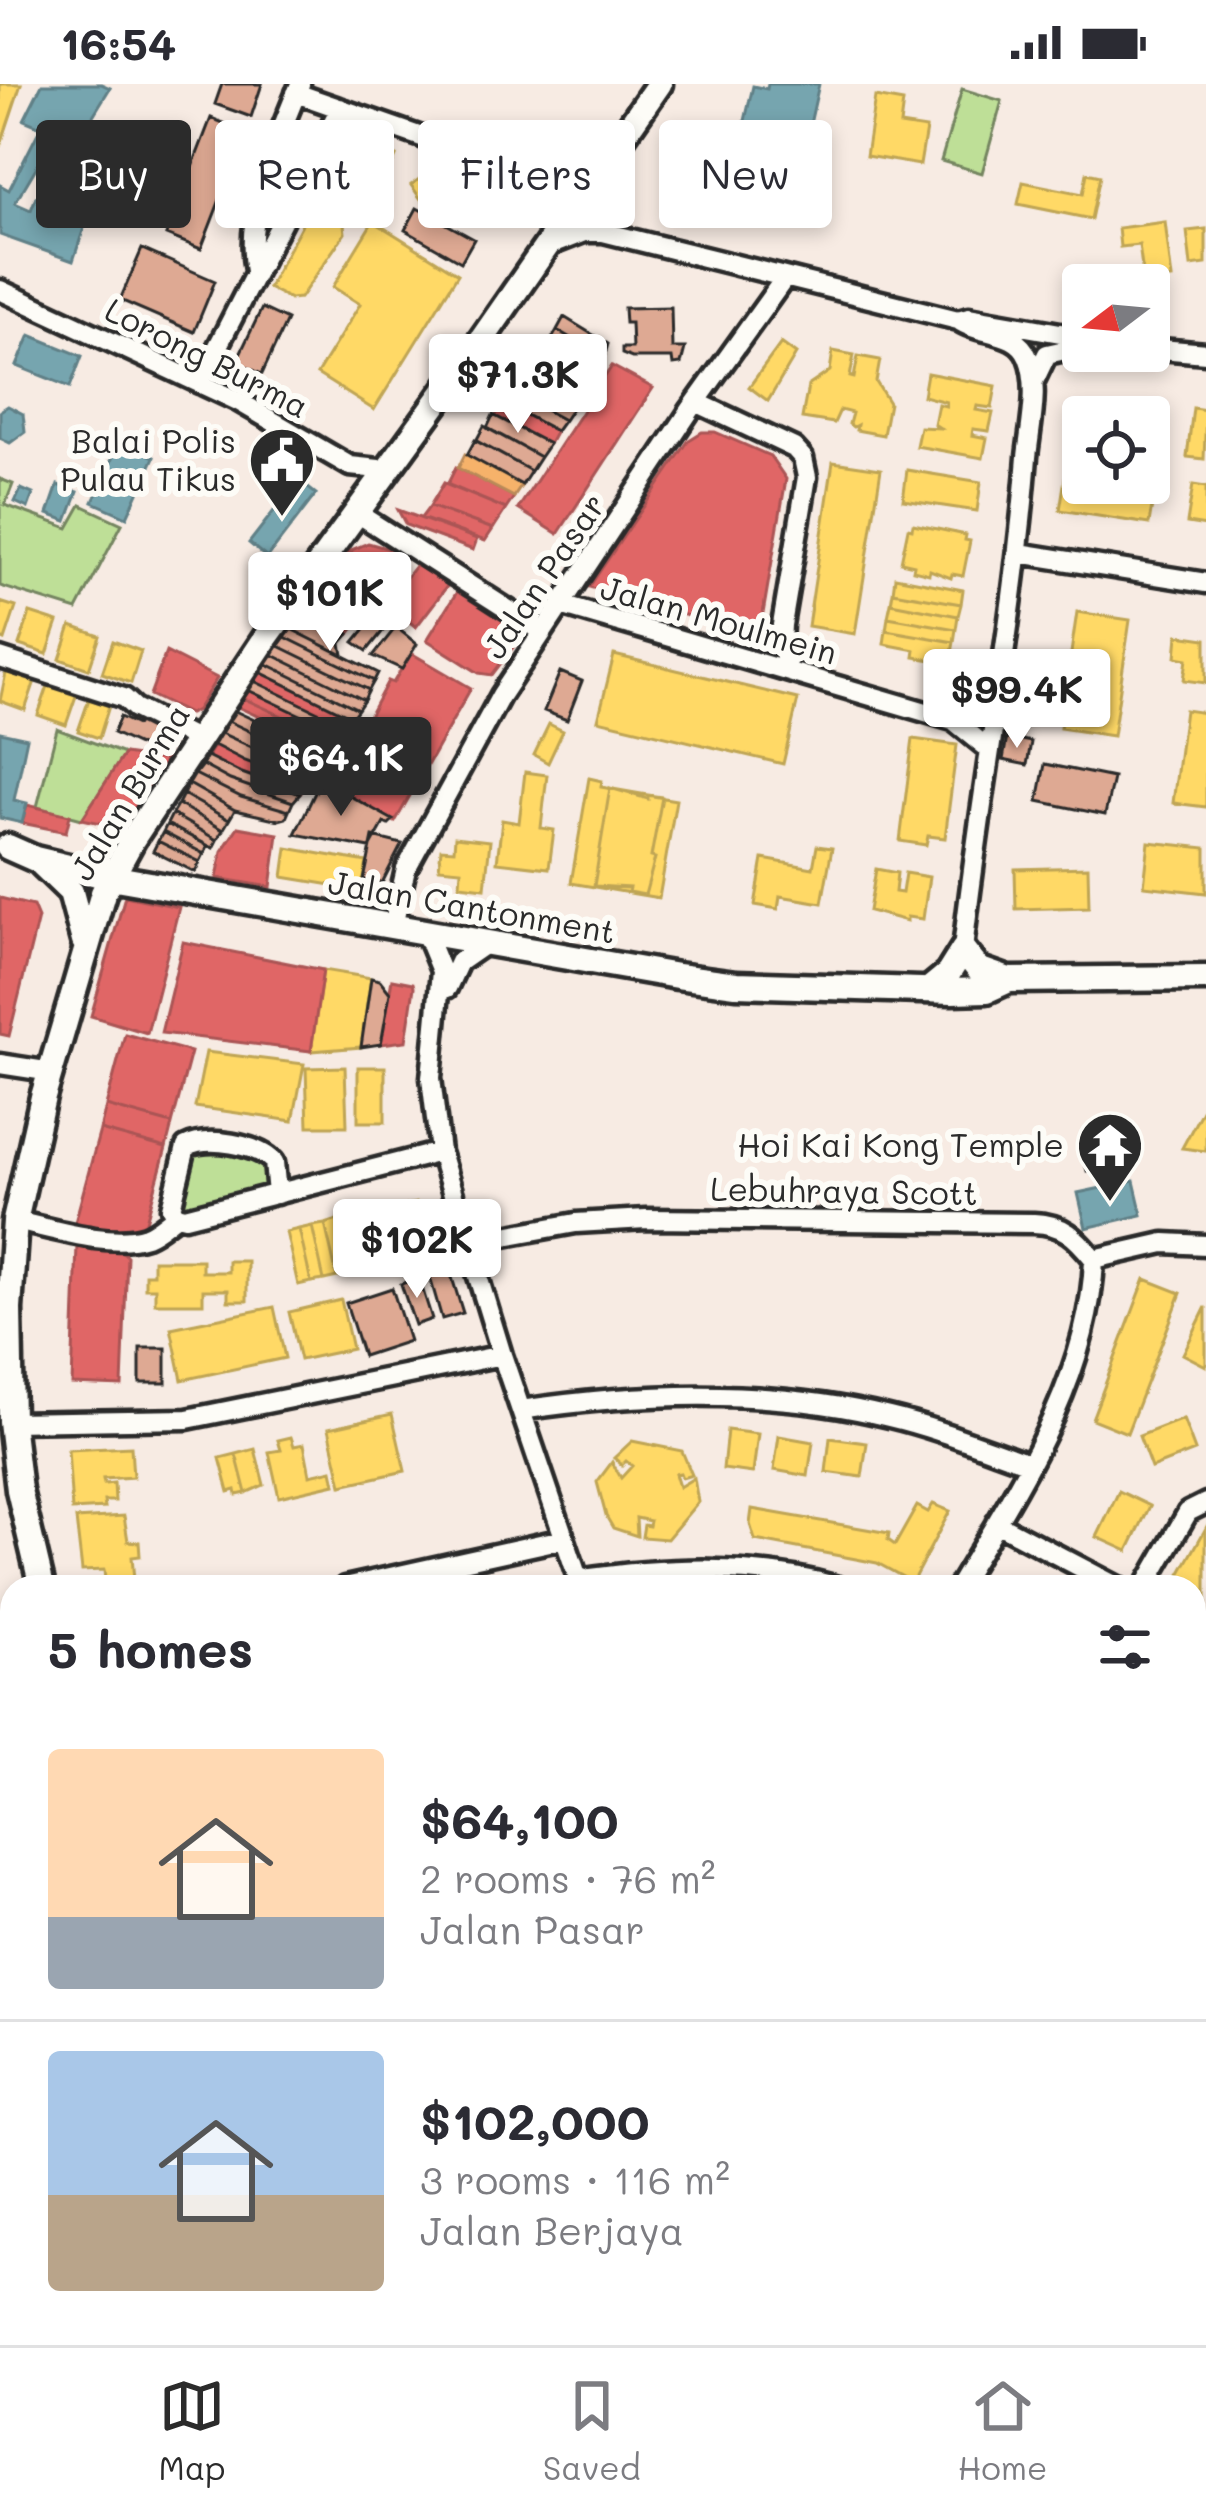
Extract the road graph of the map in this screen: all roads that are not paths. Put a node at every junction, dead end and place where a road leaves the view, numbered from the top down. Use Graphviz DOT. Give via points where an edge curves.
graph roads {
  1 [pos="659,84"];
  2 [pos="298,88"];
  3 [pos="340,108"];
  4 [pos="418,136"];
  5 [pos="548,246"];
  6 [pos="254,271"];
  7 [pos="784,279"];
  8 [pos="0,290"];
  9 [pos="958,320"];
  10 [pos="1062,337"];
  11 [pos="1062,349"];
  12 [pos="1170,350"];
  13 [pos="1206,353"];
  14 [pos="199,383"];
  15 [pos="1034,384"];
  16 [pos="696,402"];
  17 [pos="388,470"];
  18 [pos="357,513"];
  19 [pos="1019,554"];
  20 [pos="1206,583"];
  21 [pos="561,605"];
  22 [pos="782,625"];
  23 [pos="543,632"];
  24 [pos="0,658"];
  25 [pos="748,659"];
  26 [pos="789,671"];
  27 [pos="198,740"];
  28 [pos="990,750"];
  29 [pos="132,841"];
  30 [pos="4,847"];
  31 [pos="35,859"];
  32 [pos="110,877"];
  33 [pos="393,926"];
  34 [pos="425,932"];
  35 [pos="485,944"];
  36 [pos="85,950"];
  37 [pos="963,950"];
  38 [pos="1206,978"];
  39 [pos="1010,980"];
  40 [pos="931,988"];
  41 [pos="440,1004"];
  42 [pos="0,1064"];
  43 [pos="52,1072"];
  44 [pos="440,1152"];
  45 [pos="277,1194"];
  46 [pos="177,1215"];
  47 [pos="15,1221"];
  48 [pos="466,1243"];
  49 [pos="1206,1245"];
  50 [pos="1094,1259"];
  51 [pos="4,1309"];
  52 [pos="502,1355"];
  53 [pos="521,1410"];
  54 [pos="11,1422"];
  55 [pos="1029,1463"];
  56 [pos="1206,1503"];
  57 [pos="996,1523"];
  58 [pos="563,1539"];
  59 [pos="39,1575"];
  60 [pos="400,1575"];
  61 [pos="577,1575"];
  62 [pos="615,1575"];
  63 [pos="761,1575"];
  64 [pos="965,1575"];
  65 [pos="1095,1575"];
  66 [pos="1152,1575"];
  1 -- 5 [label="main road, Jalan Burma"];
  2 -- 3 [label="street"];
  2 -- 6 [label="street" via="252,223"];
  3 -- 4 [label="street"];
  3 -- 6 [label="street"];
  5 -- 7 [label="street" via="603,232"];
  5 -- 17 [label="main road, Jalan Burma"];
  6 -- 14 [label="street"];
  7 -- 9 [label="street"];
  7 -- 16 [label="street, Jalan Pasar"];
  8 -- 14 [label="street, Lorong Burma"];
  9 -- 10 [label="street"];
  9 -- 15 [label="street" via="1015,339"];
  11 -- 15 [label="street" via="1047,354"];
  12 -- 13 [label="street"];
  14 -- 17 [label="street, Lorong Burma" via="350,466"];
  15 -- 19 [label="street"];
  16 -- 21 [label="street, Jalan Pasar"];
  16 -- 22 [label="street" via="803,458 807,477"];
  17 -- 18 [label="main road, Jalan Burma"];
  18 -- 23 [label="street"];
  18 -- 27 [label="main road, Jalan Burma"];
  19 -- 20 [label="street"];
  19 -- 28 [label="street"];
  21 -- 23 [label="street, Jalan Pasar"];
  21 -- 25 [label="street, Jalan Moulmein"];
  22 -- 25 [label="street" via="768,652"];
  22 -- 26 [label="street"];
  23 -- 33 [label="street, Jalan Pasar" via="406,868"];
  24 -- 27 [label="street" via="124,698"];
  25 -- 26 [label="street, Jalan Moulmein"];
  26 -- 28 [label="street, Jalan Moulmein" via="953,720"];
  27 -- 29 [label="main road, Jalan Burma"];
  28 -- 37 [label="street"];
  29 -- 30 [label="main road, Jalan Cantonment" via="97,855"];
  29 -- 32 [label="main road, Jalan Burma"];
  30 -- 31 [label="main road, Jalan Cantonment"];
  31 -- 32 [label="main road, Jalan Cantonment"];
  31 -- 36 [label="main road" via="71,892"];
  32 -- 33 [label="main road, Jalan Cantonment"];
  32 -- 36 [label="main road, Jalan Burma"];
  33 -- 34 [label="main road, Jalan Cantonment"];
  34 -- 35 [label="main road, Jalan Cantonment"];
  34 -- 41 [label="street" via="439,958"];
  35 -- 40 [label="main road, Jalan Cantonment" via="736,984"];
  35 -- 41 [label="street" via="459,962"];
  36 -- 43 [label="main road, Jalan Burma"];
  37 -- 39 [label="main road" via="978,970"];
  37 -- 40 [label="main road"];
  38 -- 39 [label="main road, Jalan Cantonment"];
  39 -- 40 [label="main road, Jalan Cantonment" via="986,990"];
  41 -- 44 [label="street" via="431,1078"];
  42 -- 43 [label="street"];
  43 -- 47 [label="main road, Jalan Burma"];
  44 -- 45 [label="street"];
  44 -- 48 [label="street"];
  45 -- 46 [label="street"];
  45 -- 46 [label="street" via="274,1162 262,1150 197,1142 180,1162 171,1208"];
  46 -- 47 [label="street" via="136,1238 59,1234"];
  47 -- 51 [label="main road, Jalan Burma"];
  48 -- 50 [label="street, Lebuhraya Scott" via="627,1220 1034,1222 1055,1223"];
  48 -- 52 [label="street"];
  49 -- 50 [label="street" via="1164,1243"];
  50 -- 55 [label="street" via="1077,1350"];
  51 -- 54 [label="main road, Jalan Burma"];
  52 -- 53 [label="street"];
  52 -- 54 [label="street" via="200,1418"];
  53 -- 55 [label="street" via="645,1397 801,1403 901,1420"];
  53 -- 58 [label="street"];
  54 -- 59 [label="main road, Jalan Burma"];
  55 -- 57 [label="street"];
  56 -- 66 [label="street" via="1189,1511"];
  57 -- 64 [label="street"];
  57 -- 65 [label="street"];
  58 -- 60 [label="street"];
  58 -- 61 [label="street"];
  62 -- 63 [label="street"];
}
